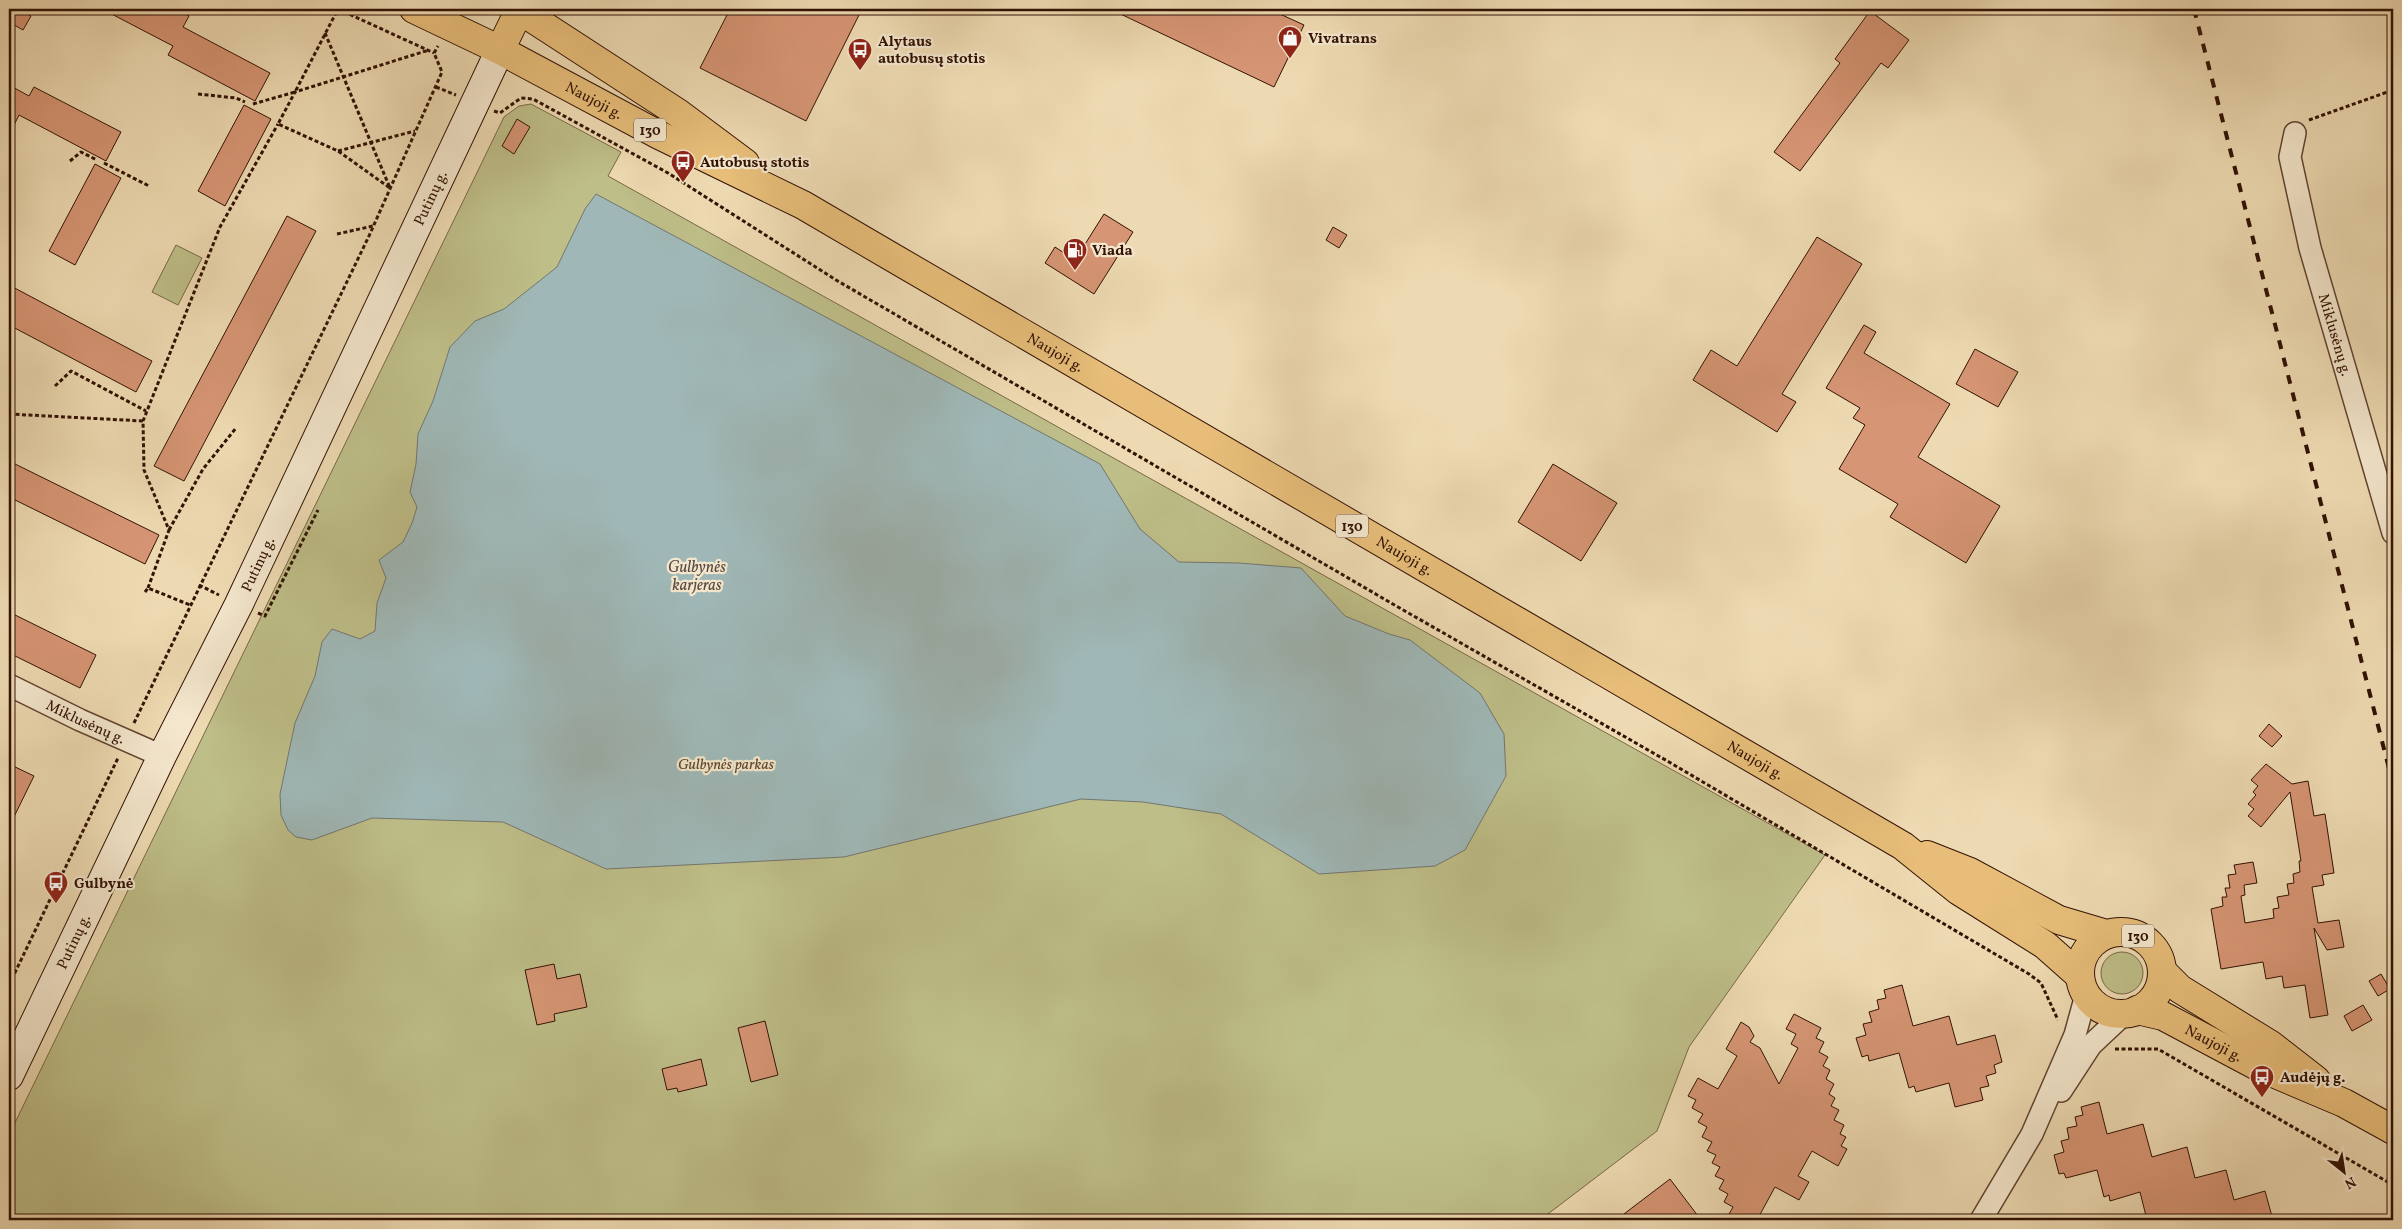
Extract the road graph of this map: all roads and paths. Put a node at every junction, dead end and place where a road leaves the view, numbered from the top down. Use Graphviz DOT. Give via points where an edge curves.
graph roads {
  1 [pos="338,9"];
  2 [pos="414,9"];
  3 [pos="519,9"];
  4 [pos="448,26"];
  5 [pos="325,34"];
  6 [pos="429,50"];
  7 [pos="500,50"];
  8 [pos="434,53"];
  9 [pos="344,77"];
  10 [pos="436,87"];
  11 [pos="2393,90"];
  12 [pos="295,92"];
  13 [pos="198,94"];
  14 [pos="245,102"];
  15 [pos="475,102"];
  16 [pos="253,104"];
  17 [pos="278,124"];
  18 [pos="416,131"];
  19 [pos="2295,133"];
  20 [pos="372,142"];
  21 [pos="338,151"];
  22 [pos="97,160"];
  23 [pos="70,161"];
  24 [pos="104,164"];
  25 [pos="148,186"];
  26 [pos="390,188"];
  27 [pos="803,205"];
  28 [pos="374,226"];
  29 [pos="338,234"];
  30 [pos="55,386"];
  31 [pos="146,411"];
  32 [pos="9,414"];
  33 [pos="143,421"];
  34 [pos="236,428"];
  35 [pos="169,530"];
  36 [pos="2393,533"];
  37 [pos="148,588"];
  38 [pos="145,592"];
  39 [pos="190,605"];
  40 [pos="9,685"];
  41 [pos="126,739"];
  42 [pos="162,756"];
  43 [pos="1903,846"];
  44 [pos="2106,934"];
  45 [pos="2162,970"];
  46 [pos="9,985"];
  47 [pos="2083,986"];
  48 [pos="2131,1012"];
  49 [pos="2083,1040"];
  50 [pos="9,1076"];
  51 [pos="2344,1103"];
  52 [pos="2393,1130"];
  53 [pos="2393,1184"];
  54 [pos="1981,1220"];
  1 -- 5 [label="path"];
  1 -- 6 [label="path"];
  2 -- 4 [label="main road, Naujoji g. / 130"];
  3 -- 7 [label="main road"];
  3 -- 27 [label="main road, Naujoji g." via="678,113"];
  4 -- 7 [label="main road, Naujoji g. / 130"];
  4 -- 8 [label="path"];
  5 -- 9 [label="path"];
  5 -- 12 [label="path"];
  6 -- 8 [label="path"];
  6 -- 9 [label="path"];
  7 -- 15 [label="main road, Putinų g."];
  7 -- 27 [label="main road, Naujoji g. / 130" via="659,135"];
  8 -- 10 [label="path" via="442,72"];
  9 -- 12 [label="path"];
  9 -- 20 [label="path"];
  10 -- 15 [label="path"];
  10 -- 18 [label="path"];
  11 -- 19 [label="path" via="2309,120"];
  12 -- 16 [label="path"];
  12 -- 17 [label="path"];
  13 -- 14 [label="path"];
  15 -- 42 [label="main road, Putinų g." via="239,604"];
  15 -- 49 [label="path" via="500,113 521,98 533,99 668,174 836,280 2029,974 2041,983 2066,1030"];
  17 -- 21 [label="path"];
  17 -- 31 [label="path" via="220,227"];
  18 -- 20 [label="path"];
  18 -- 26 [label="path"];
  19 -- 36 [label="street, Miklusėnų g." via="2290,158 2310,248"];
  20 -- 21 [label="path"];
  20 -- 26 [label="path"];
  21 -- 26 [label="path"];
  22 -- 23 [label="path" via="81,152"];
  24 -- 25 [label="path"];
  26 -- 28 [label="path"];
  27 -- 43 [label="main road, Naujoji g. / 130"];
  28 -- 29 [label="path"];
  28 -- 39 [label="path"];
  30 -- 31 [label="path" via="71,371"];
  31 -- 33 [label="path"];
  32 -- 33 [label="path"];
  33 -- 35 [label="path" via="144,470"];
  34 -- 35 [label="path" via="203,469"];
  35 -- 37 [label="path"];
  37 -- 38 [label="path"];
  37 -- 39 [label="path"];
  39 -- 41 [label="path"];
  40 -- 41 [label="street, Miklusėnų g."];
  41 -- 42 [label="street, Miklusėnų g."];
  41 -- 46 [label="path"];
  42 -- 50 [label="main road, Putinų g."];
  43 -- 44 [label="main road, Naujoji g. / 130" via="1970,872 2059,920"];
  43 -- 47 [label="main road, Naujoji g. / 130" via="1959,891 2045,945"];
  44 -- 45 [label="main road, 130" via="2120,932 2144,939 2153,948"];
  44 -- 47 [label="main road, 130" via="2086,951 2080,963"];
  45 -- 48 [label="main road" via="2156,994 2148,1004"];
  45 -- 51 [label="main road, Naujoji g. / 130" via="2180,989 2271,1045"];
  47 -- 48 [label="main road, 130" via="2103,1010"];
  47 -- 49 [label="street"];
  48 -- 49 [label="street"];
  48 -- 51 [label="main road, Naujoji g. / 130" via="2163,1016 2259,1067"];
  49 -- 53 [label="path" via="2098,1048 2158,1049"];
  49 -- 54 [label="street"];
  51 -- 52 [label="main road, Naujoji g. / 130"];
}
